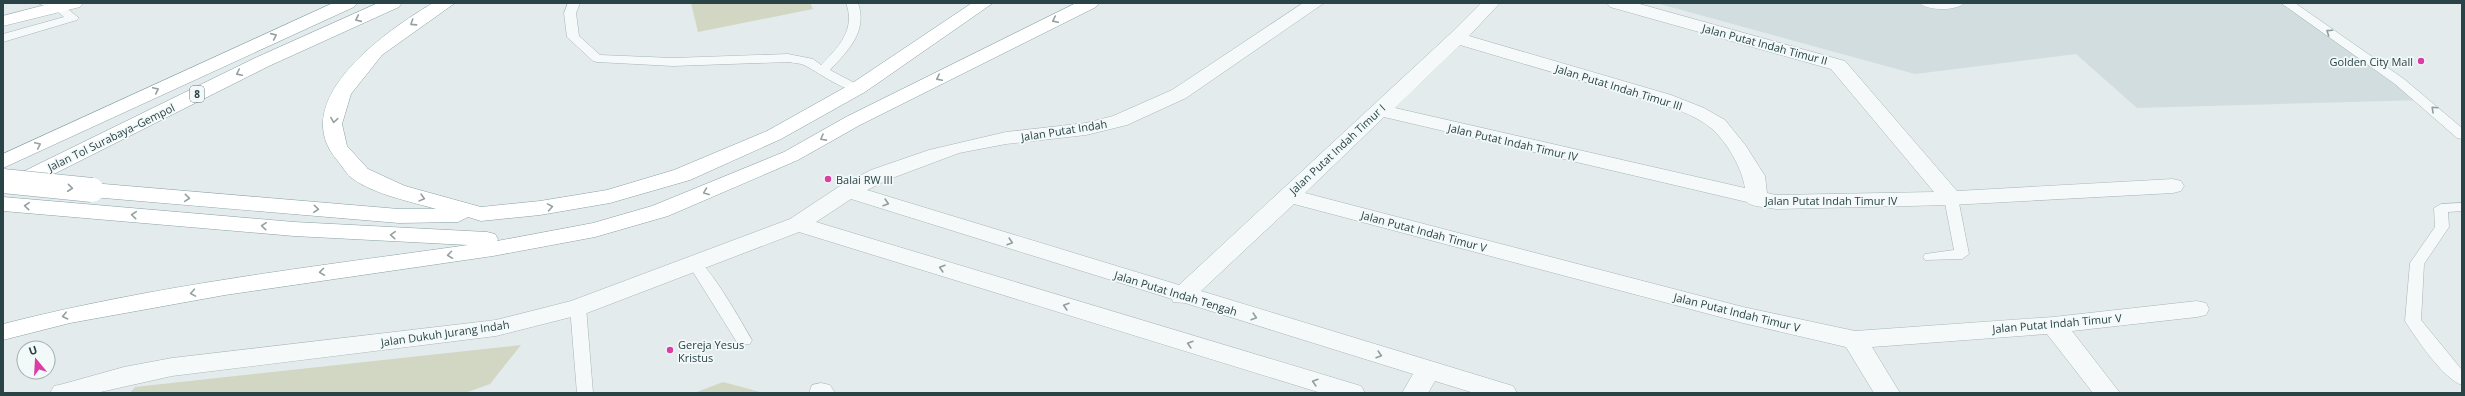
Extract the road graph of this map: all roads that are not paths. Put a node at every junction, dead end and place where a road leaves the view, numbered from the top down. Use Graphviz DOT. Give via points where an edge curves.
graph roads {
  1 [pos="348,3"];
  2 [pos="393,3"];
  3 [pos="446,3"];
  4 [pos="574,3"];
  5 [pos="852,3"];
  6 [pos="984,3"];
  7 [pos="1090,3"];
  8 [pos="1315,3"];
  9 [pos="1491,3"];
  10 [pos="1616,3"];
  11 [pos="1926,3"];
  12 [pos="1958,3"];
  13 [pos="2287,3"];
  14 [pos="59,5"];
  15 [pos="3,21"];
  16 [pos="3,38"];
  17 [pos="1457,38"];
  18 [pos="822,71"];
  19 [pos="858,88"];
  20 [pos="1379,110"];
  21 [pos="2462,135"];
  22 [pos="3,162"];
  23 [pos="3,181"];
  24 [pos="2173,186"];
  25 [pos="3,191"];
  26 [pos="848,191"];
  27 [pos="1287,195"];
  28 [pos="1951,198"];
  29 [pos="1757,200"];
  30 [pos="3,204"];
  31 [pos="2461,208"];
  32 [pos="481,214"];
  33 [pos="798,224"];
  34 [pos="530,241"];
  35 [pos="1930,257"];
  36 [pos="694,264"];
  37 [pos="1182,296"];
  38 [pos="578,307"];
  39 [pos="2198,308"];
  40 [pos="2053,325"];
  41 [pos="3,332"];
  42 [pos="744,340"];
  43 [pos="1855,340"];
  44 [pos="1429,370"];
  45 [pos="2462,379"];
  46 [pos="118,385"];
  47 [pos="63,393"];
  48 [pos="585,393"];
  49 [pos="1352,393"];
  50 [pos="1415,393"];
  51 [pos="1504,393"];
  52 [pos="1887,393"];
  53 [pos="2107,393"];
  22 -- 1 [label="main road, Jalan Tol Surabaya–Gempol / 8, one-way"];
  2 -- 25 [label="main road, Jalan Tol Surabaya–Gempol / 8, one-way" via="262,62"];
  3 -- 32 [label="main road, one-way" via="412,23 375,51 340,93 332,124 337,147 360,174 397,191"];
  4 -- 18 [label="lane" via="570,13 573,37 597,58 673,62 788,58 808,62"];
  5 -- 18 [label="lane" via="856,26 847,44"];
  6 -- 19 [label="main road"];
  7 -- 34 [label="main road, one-way" via="853,121 790,156 732,182 660,211 595,230"];
  8 -- 26 [label="street, Jalan Putat Indah" via="1179,94 1120,121 1086,129 1006,138 955,148 879,175"];
  9 -- 17 [label="street, Jalan Putat Indah Timur I"];
  10 -- 28 [label="street, Jalan Putat Indah Timur II" via="1838,66"];
  11 -- 12 [label="lane" via="1936,6"];
  21 -- 13 [label="lane, one-way" via="2425,100"];
  14 -- 15 [label="main road"];
  14 -- 16 [label="lane" via="73,18"];
  17 -- 20 [label="street, Jalan Putat Indah Timur I"];
  17 -- 29 [label="street, Jalan Putat Indah Timur III" via="1664,99 1697,112 1718,124 1739,150 1754,176"];
  18 -- 19 [label="lane"];
  32 -- 19 [label="main road, one-way" via="540,208 610,196 682,175 774,135"];
  20 -- 27 [label="street, Jalan Putat Indah Timur I"];
  20 -- 29 [label="street, Jalan Putat Indah Timur IV"];
  23 -- 32 [label="main road, one-way, bridge" via="399,216"];
  24 -- 28 [label="street, Jalan Putat Indah Timur IV"];
  26 -- 33 [label="street, Jalan Putat Indah"];
  26 -- 37 [label="street, Jalan Putat Indah Tengah, one-way"];
  27 -- 37 [label="street, Jalan Putat Indah Timur I"];
  27 -- 43 [label="street, Jalan Putat Indah Timur V" via="1743,315"];
  28 -- 29 [label="street, Jalan Putat Indah Timur IV" via="1776,202"];
  28 -- 35 [label="lane" via="1962,254"];
  34 -- 30 [label="main road, one-way" via="379,234"];
  31 -- 45 [label="lane" via="2441,208 2442,227 2416,263 2413,321 2449,368"];
  33 -- 36 [label="street, Jalan Dukuh Jurang Indah"];
  49 -- 33 [label="street, one-way"];
  34 -- 41 [label="main road, one-way" via="493,249 225,287 70,315"];
  36 -- 38 [label="street, Jalan Dukuh Jurang Indah"];
  36 -- 42 [label="lane" via="710,284"];
  37 -- 44 [label="street, Jalan Putat Indah Tengah, one-way"];
  38 -- 46 [label="street, Jalan Dukuh Jurang Indah" via="496,328 172,367"];
  38 -- 48 [label="lane"];
  39 -- 40 [label="street, Jalan Putat Indah Timur V"];
  40 -- 43 [label="street, Jalan Putat Indah Timur V"];
  40 -- 53 [label="street"];
  43 -- 52 [label="street"];
  44 -- 50 [label="street"];
  44 -- 51 [label="street, Jalan Putat Indah Tengah"];
  46 -- 47 [label="street, Jalan Dukuh Jurang Indah"];
}
